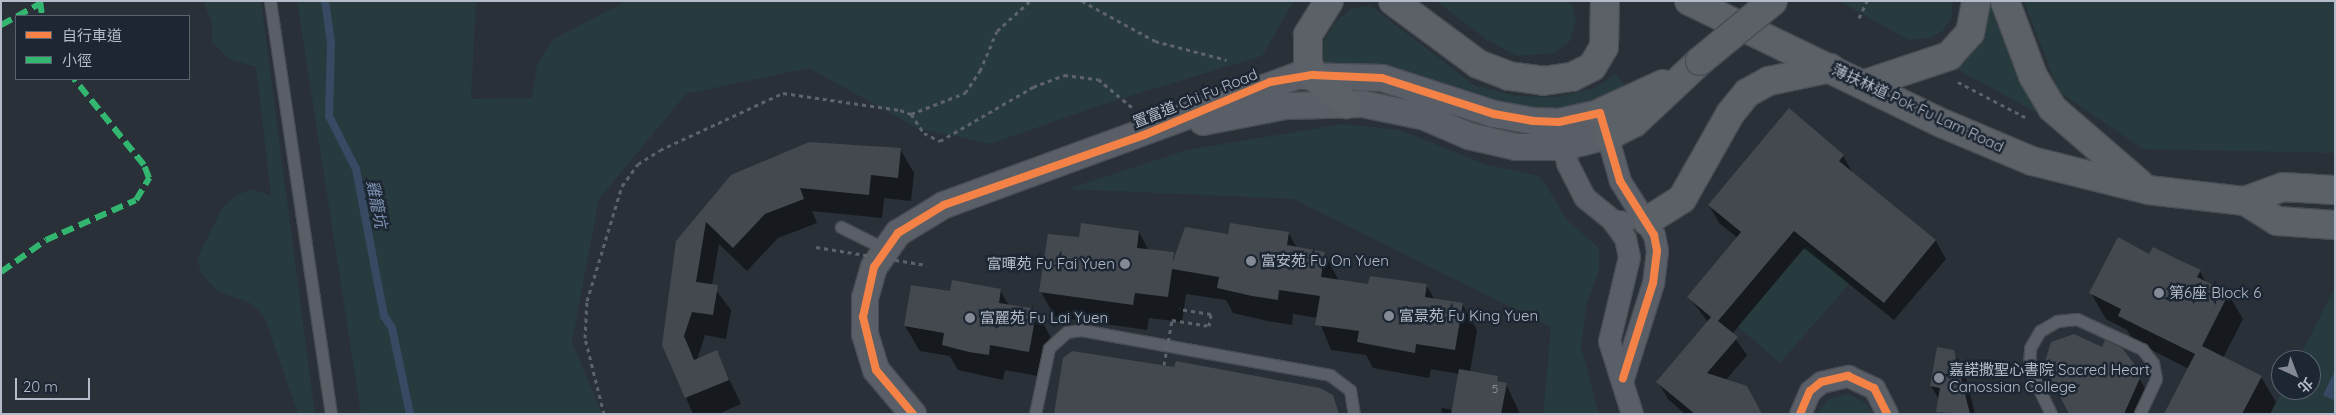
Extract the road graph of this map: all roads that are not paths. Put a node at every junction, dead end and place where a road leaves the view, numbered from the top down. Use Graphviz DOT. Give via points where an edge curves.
graph roads {
  1 [pos="270,1"];
  2 [pos="1329,1"];
  3 [pos="1393,1"];
  4 [pos="1605,1"];
  5 [pos="1689,1"];
  6 [pos="1773,1"];
  7 [pos="1976,1"];
  8 [pos="2005,1"];
  9 [pos="1831,68"];
  10 [pos="1312,75"];
  11 [pos="1865,84"];
  12 [pos="1346,104"];
  13 [pos="1604,124"];
  14 [pos="1140,127"];
  15 [pos="1561,134"];
  16 [pos="2148,190"];
  17 [pos="2335,190"];
  18 [pos="2245,201"];
  19 [pos="1612,220"];
  20 [pos="1647,221"];
  21 [pos="2335,225"];
  22 [pos="842,227"];
  23 [pos="885,249"];
  24 [pos="1623,378"];
  25 [pos="331,414"];
  26 [pos="913,414"];
  27 [pos="1035,414"];
  28 [pos="1354,414"];
  29 [pos="1632,414"];
  30 [pos="1800,414"];
  31 [pos="1887,414"];
  32 [pos="2051,414"];
  33 [pos="2140,414"];
  1 -- 25 [label="lane"];
  2 -- 10 [label="main road" via="1308,35"];
  3 -- 4 [label="main road" via="1478,64 1509,76 1543,81 1572,77 1592,68 1604,47"];
  5 -- 9 [label="main road, 薄扶林道 Pok Fu Lam Road"];
  6 -- 13 [label="main road, bridge" via="1700,61 1634,123"];
  7 -- 11 [label="main road" via="1970,33 1949,56"];
  8 -- 16 [label="main road" via="2033,76 2052,108"];
  9 -- 11 [label="main road, 薄扶林道 Pok Fu Lam Road"];
  9 -- 20 [label="main road" via="1769,81 1747,93 1730,114 1682,199"];
  10 -- 12 [label="main road"];
  10 -- 14 [label="street, 置富道 Chi Fu Road" via="1270,82"];
  10 -- 15 [label="street, 置富道 Chi Fu Road" via="1382,78"];
  11 -- 16 [label="main road, 薄扶林道 Pok Fu Lam Road" via="2032,161"];
  12 -- 14 [label="street, 置富道 Chi Fu Road" via="1268,108"];
  12 -- 15 [label="street, 置富道 Chi Fu Road" via="1403,111 1492,143"];
  13 -- 15 [label="street, 置富道 Chi Fu Road"];
  13 -- 20 [label="street" via="1620,181"];
  14 -- 23 [label="street, 置富道 Chi Fu Road" via="944,205 911,222"];
  15 -- 19 [label="street" via="1573,178 1584,197"];
  16 -- 18 [label="main road, 薄扶林道 Pok Fu Lam Road"];
  17 -- 18 [label="main road, 薄扶林道 Pok Fu Lam Road" via="2283,187"];
  18 -- 21 [label="main road, 薄扶林道 Pok Fu Lam Road" via="2277,221"];
  19 -- 20 [label="street"];
  19 -- 24 [label="street" via="1624,238 1629,256 1609,341"];
  20 -- 24 [label="street" via="1657,250 1653,283"];
  22 -- 23 [label="lane"];
  23 -- 26 [label="street, 置富道 Chi Fu Road" via="865,298 865,334 876,370"];
  24 -- 29 [label="street"];
  27 -- 28 [label="lane" via="1049,348 1067,332 1081,330 1330,375 1350,390"];
  30 -- 31 [label="street" via="1810,391 1821,382 1848,376 1874,388"];
  32 -- 33 [label="lane" via="2029,368 2030,348 2040,331 2057,321 2077,319 2142,349 2153,362 2156,379"];
}
